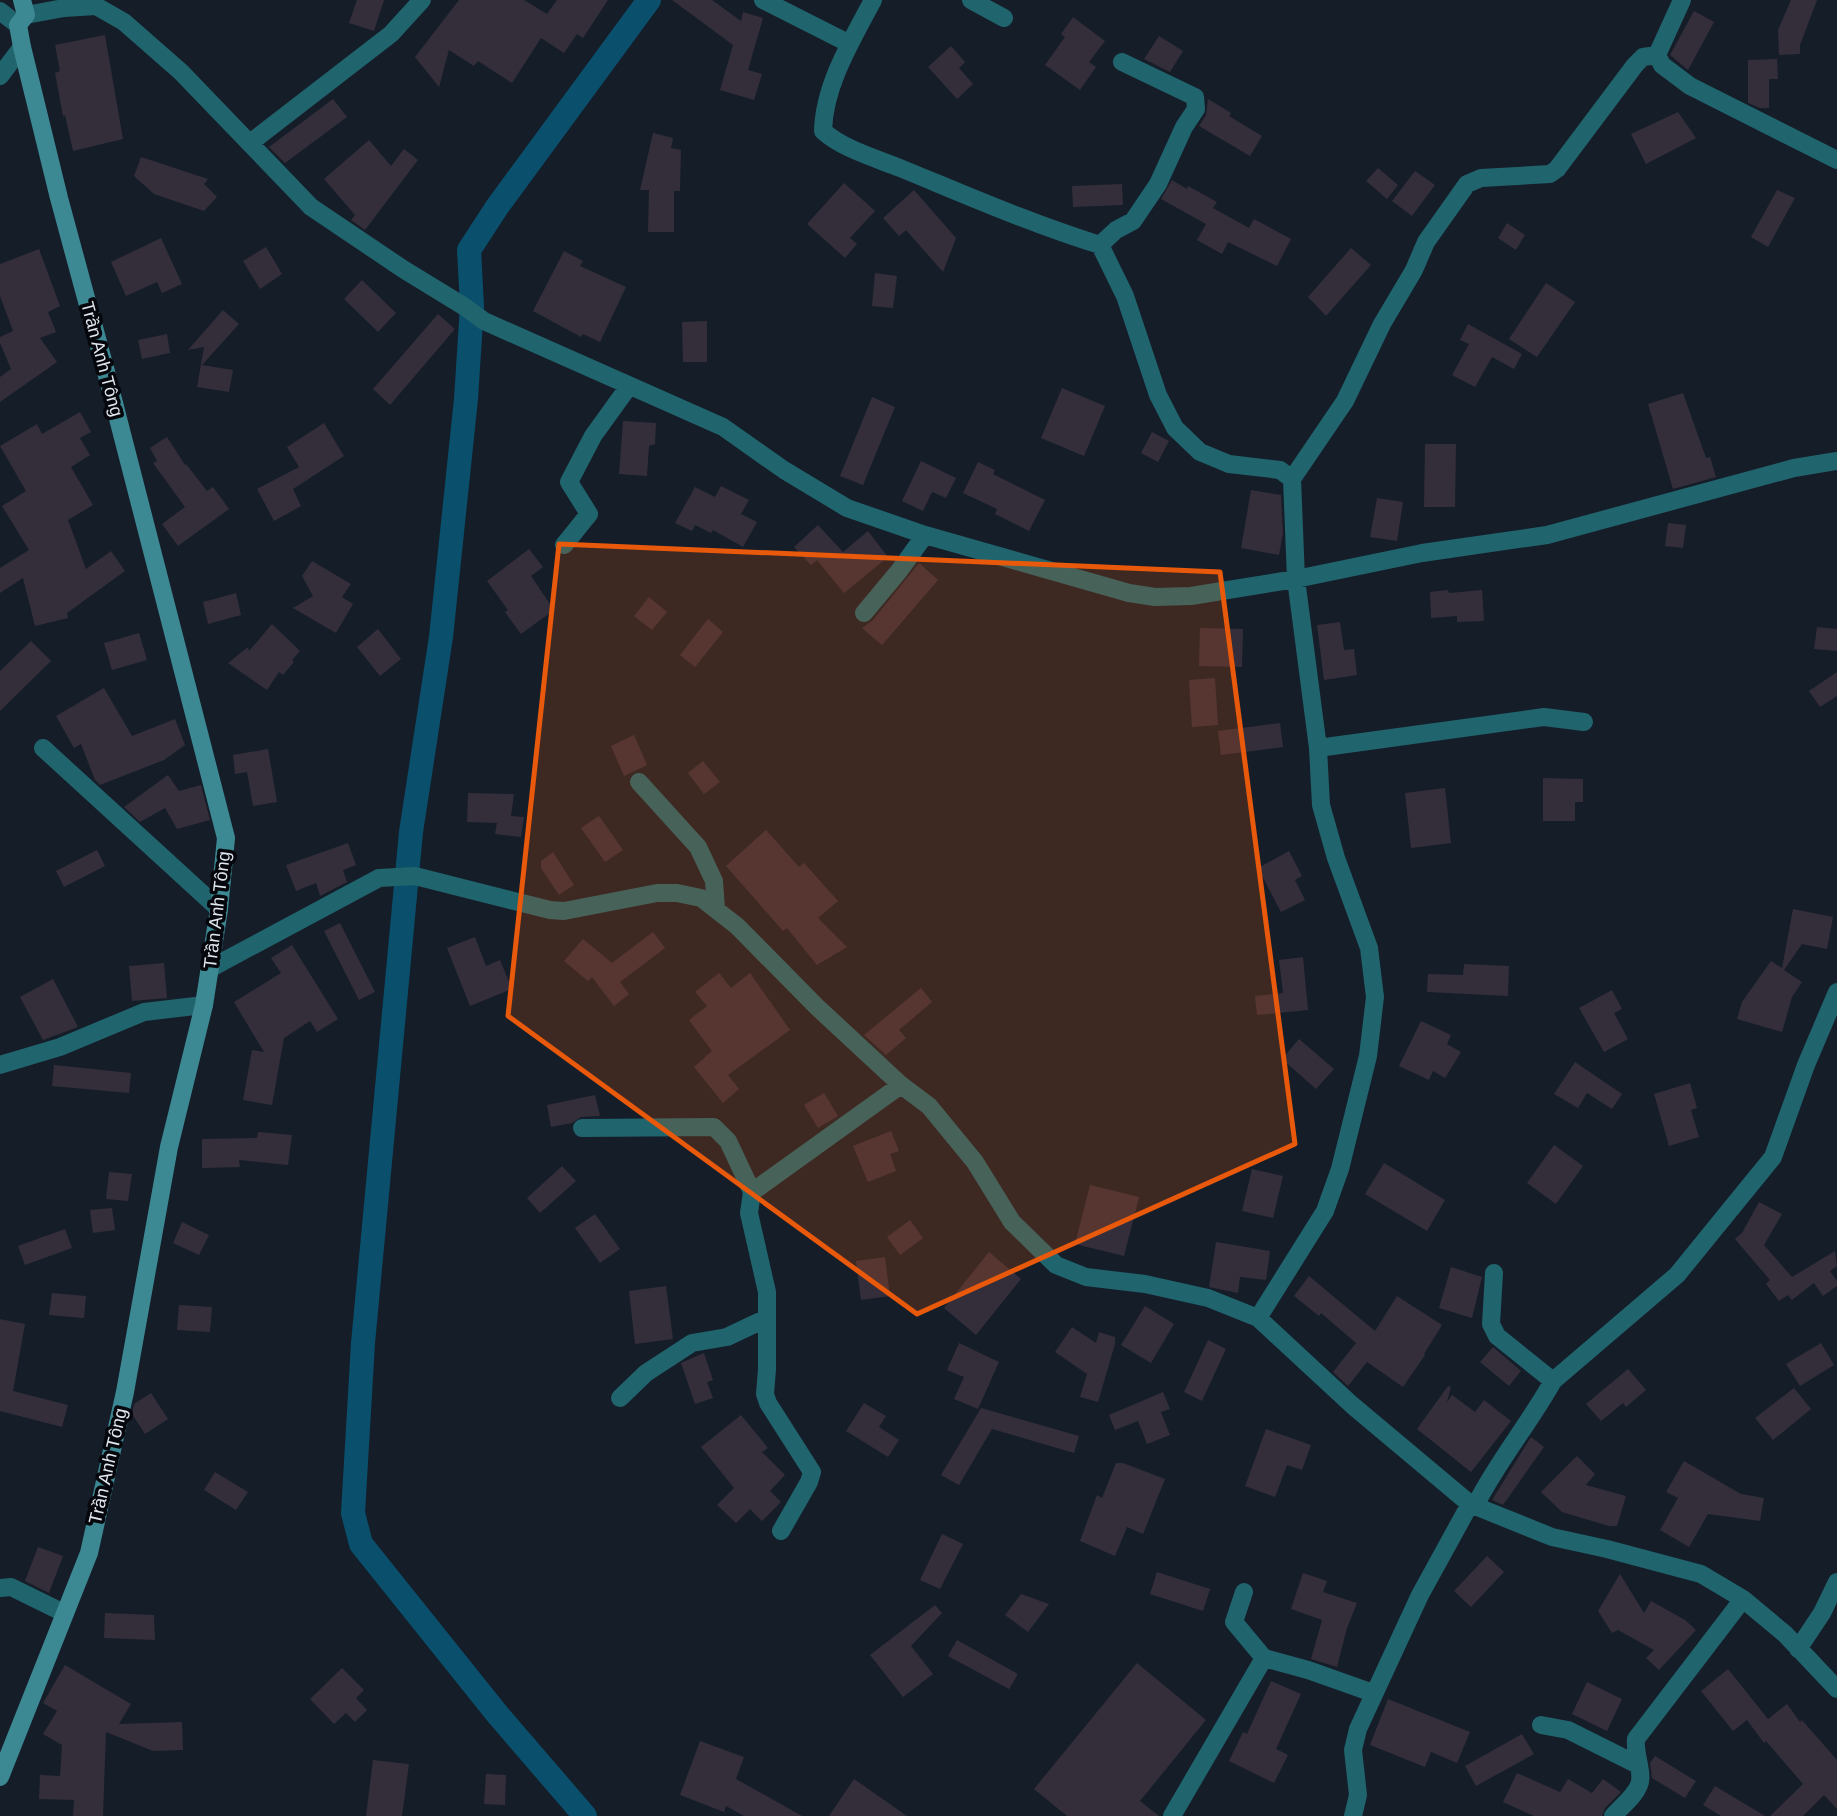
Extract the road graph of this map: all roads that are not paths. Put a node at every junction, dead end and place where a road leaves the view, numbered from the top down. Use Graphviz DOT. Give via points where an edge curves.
graph roads {
  1 [pos="422,0"];
  2 [pos="763,0"];
  3 [pos="873,0"];
  4 [pos="971,0"];
  5 [pos="1682,0"];
  6 [pos="0,11"];
  7 [pos="22,13"];
  8 [pos="1004,18"];
  9 [pos="850,44"];
  10 [pos="22,47"];
  11 [pos="1657,55"];
  12 [pos="1122,62"];
  13 [pos="0,76"];
  14 [pos="250,143"];
  15 [pos="1837,160"];
  16 [pos="1100,245"];
  17 [pos="629,386"];
  18 [pos="1837,461"];
  19 [pos="1292,479"];
  20 [pos="925,535"];
  21 [pos="564,545"];
  22 [pos="1296,579"];
  23 [pos="864,613"];
  24 [pos="1584,722"];
  25 [pos="43,748"];
  26 [pos="1318,748"];
  27 [pos="639,782"];
  28 [pos="219,909"];
  29 [pos="716,909"];
  30 [pos="211,968"];
  31 [pos="1837,992"];
  32 [pos="204,1005"];
  33 [pos="0,1065"];
  34 [pos="901,1085"];
  35 [pos="582,1128"];
  36 [pos="752,1192"];
  37 [pos="1494,1273"];
  38 [pos="767,1318"];
  39 [pos="1258,1318"];
  40 [pos="1553,1381"];
  41 [pos="620,1398"];
  42 [pos="1473,1505"];
  43 [pos="781,1531"];
  44 [pos="1837,1582"];
  45 [pos="0,1588"];
  46 [pos="1244,1592"];
  47 [pos="1743,1599"];
  48 [pos="64,1613"];
  49 [pos="1798,1649"];
  50 [pos="1264,1658"];
  51 [pos="1837,1689"];
  52 [pos="1374,1693"];
  53 [pos="1541,1725"];
  54 [pos="1638,1765"];
  55 [pos="0,1777"];
  56 [pos="1172,1816"];
  57 [pos="1353,1816"];
  58 [pos="1613,1816"];
  1 -- 14 [label="street" via="391,34"];
  2 -- 9 [label="street"];
  3 -- 9 [label="street"];
  4 -- 8 [label="street"];
  5 -- 11 [label="street"];
  6 -- 7 [label="street"];
  7 -- 10 [label="street, Trần Anh Tông"];
  7 -- 14 [label="street" via="96,6 124,22 181,72"];
  9 -- 16 [label="street" via="823,116 823,131 830,138 974,199"];
  10 -- 13 [label="street"];
  10 -- 28 [label="street, Trần Anh Tông" via="226,838"];
  11 -- 15 [label="street" via="1662,65 1690,86"];
  11 -- 19 [label="street" via="1643,57 1634,65 1550,174 1481,178 1467,184 1426,242 1345,401"];
  12 -- 16 [label="street" via="1195,97 1196,109 1144,206 1133,221"];
  14 -- 17 [label="street" via="311,207 484,321"];
  16 -- 19 [label="street" via="1125,296 1158,395 1175,428 1200,452 1229,464 1280,470"];
  17 -- 20 [label="street" via="723,427 847,508"];
  17 -- 21 [label="street" via="593,436 569,482 589,514"];
  18 -- 22 [label="street" via="1794,468 1547,535 1422,553"];
  19 -- 22 [label="street"];
  20 -- 22 [label="street" via="1155,597 1191,596"];
  20 -- 23 [label="street"];
  22 -- 26 [label="street"];
  24 -- 26 [label="street" via="1544,717"];
  25 -- 28 [label="street"];
  26 -- 39 [label="street" via="1321,805 1369,948 1375,997 1368,1056 1325,1211"];
  27 -- 29 [label="street" via="698,847 714,881"];
  28 -- 30 [label="street, Trần Anh Tông"];
  29 -- 30 [label="street" via="701,898 657,893 550,910 409,876 379,878"];
  29 -- 34 [label="street"];
  30 -- 32 [label="street, Trần Anh Tông"];
  31 -- 40 [label="street" via="1773,1157 1676,1275"];
  32 -- 33 [label="street" via="144,1012 60,1047"];
  32 -- 48 [label="street, Trần Anh Tông" via="169,1147 125,1391 89,1553"];
  34 -- 36 [label="street"];
  34 -- 39 [label="street" via="929,1106 975,1162 1012,1223 1056,1265 1086,1277 1208,1298"];
  35 -- 36 [label="street" via="713,1127 728,1141"];
  36 -- 38 [label="street" via="749,1213 767,1292"];
  37 -- 40 [label="street" via="1491,1324 1497,1336"];
  38 -- 41 [label="street" via="727,1337 692,1343 646,1373"];
  38 -- 43 [label="street" via="765,1394 812,1472"];
  39 -- 42 [label="street" via="1352,1405"];
  40 -- 42 [label="street"];
  42 -- 47 [label="street" via="1552,1537 1701,1574"];
  42 -- 52 [label="street" via="1420,1595"];
  44 -- 49 [label="street"];
  45 -- 48 [label="street" via="11,1587"];
  46 -- 50 [label="street" via="1234,1622"];
  47 -- 49 [label="street"];
  47 -- 54 [label="street" via="1636,1739"];
  48 -- 55 [label="street, Trần Anh Tông"];
  49 -- 51 [label="street"];
  50 -- 52 [label="street"];
  50 -- 56 [label="street"];
  52 -- 57 [label="street" via="1353,1750 1358,1795"];
  53 -- 54 [label="street" via="1568,1730"];
  54 -- 58 [label="street" via="1639,1785"];
}
